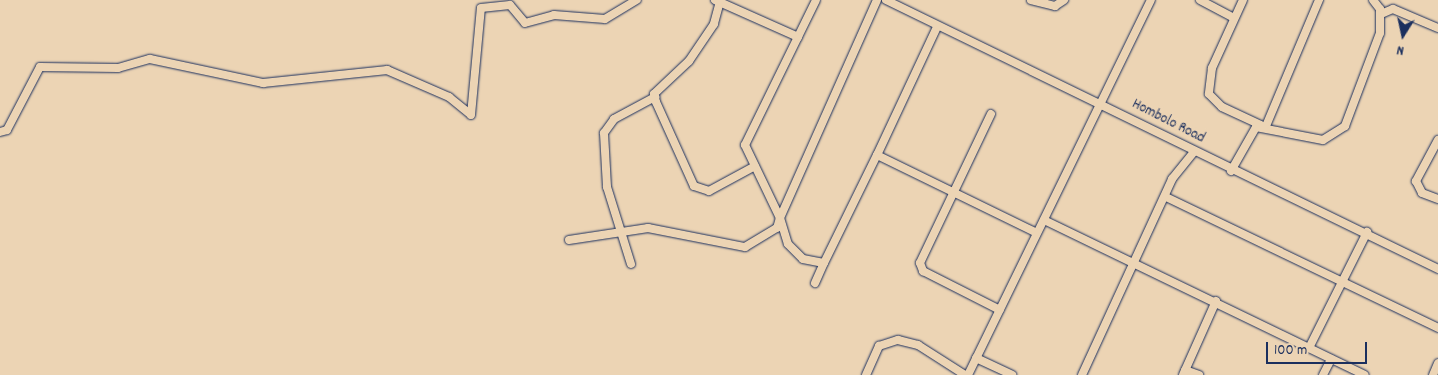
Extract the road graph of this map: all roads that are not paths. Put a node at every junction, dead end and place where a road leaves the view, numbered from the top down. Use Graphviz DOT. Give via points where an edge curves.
graph roads {
  1 [pos="637,0"];
  2 [pos="816,0"];
  3 [pos="877,0"];
  4 [pos="886,0"];
  5 [pos="1031,0"];
  6 [pos="1064,0"];
  7 [pos="1151,0"];
  8 [pos="1200,0"];
  9 [pos="1243,0"];
  10 [pos="1319,0"];
  11 [pos="1372,0"];
  12 [pos="717,2"];
  13 [pos="1381,14"];
  14 [pos="1234,18"];
  15 [pos="937,27"];
  16 [pos="1438,28"];
  17 [pos="798,37"];
  18 [pos="655,97"];
  19 [pos="1098,103"];
  20 [pos="991,114"];
  21 [pos="1263,125"];
  22 [pos="0,132"];
  23 [pos="1438,140"];
  24 [pos="1195,151"];
  25 [pos="877,155"];
  26 [pos="755,166"];
  27 [pos="1231,171"];
  28 [pos="952,190"];
  29 [pos="1166,197"];
  30 [pos="1438,198"];
  31 [pos="780,218"];
  32 [pos="1044,220"];
  33 [pos="619,231"];
  34 [pos="1035,232"];
  35 [pos="1367,232"];
  36 [pos="569,240"];
  37 [pos="1132,262"];
  38 [pos="824,263"];
  39 [pos="632,264"];
  40 [pos="1438,269"];
  41 [pos="1340,280"];
  42 [pos="815,283"];
  43 [pos="1216,301"];
  44 [pos="1000,310"];
  45 [pos="1438,328"];
  46 [pos="1309,348"];
  47 [pos="976,358"];
  48 [pos="1331,359"];
  49 [pos="1438,364"];
  50 [pos="1184,373"];
  51 [pos="866,375"];
  52 [pos="967,375"];
  53 [pos="1012,375"];
  54 [pos="1082,375"];
  55 [pos="1199,375"];
  56 [pos="1323,375"];
  57 [pos="1364,375"];
  58 [pos="1432,375"];
  1 -- 22 [label="street" via="605,20 554,15 525,23 510,5 481,8 472,115 450,97 387,70 263,83 150,59 118,68 40,68 7,130"];
  2 -- 17 [label="street"];
  3 -- 31 [label="street"];
  4 -- 15 [label="street, Hombolo Road"];
  5 -- 6 [label="street" via="1055,6"];
  7 -- 19 [label="street"];
  8 -- 14 [label="street"];
  9 -- 14 [label="street"];
  10 -- 21 [label="street"];
  11 -- 13 [label="street"];
  12 -- 17 [label="street"];
  12 -- 18 [label="street" via="714,24 689,61 662,84"];
  13 -- 16 [label="street" via="1393,9"];
  13 -- 21 [label="street" via="1376,49 1339,133 1312,140"];
  14 -- 21 [label="street" via="1209,76 1209,94 1222,107"];
  15 -- 19 [label="street, Hombolo Road"];
  15 -- 25 [label="street"];
  17 -- 26 [label="street" via="749,129 745,145"];
  18 -- 26 [label="street" via="694,186 709,191"];
  18 -- 33 [label="street" via="614,119 604,133 604,166"];
  19 -- 24 [label="street, Hombolo Road"];
  19 -- 32 [label="street"];
  20 -- 28 [label="street"];
  21 -- 27 [label="street" via="1251,130"];
  23 -- 30 [label="street" via="1416,181 1422,193"];
  24 -- 27 [label="street, Hombolo Road"];
  24 -- 29 [label="street" via="1172,179"];
  25 -- 28 [label="street"];
  25 -- 38 [label="street"];
  26 -- 31 [label="street"];
  27 -- 35 [label="street, Hombolo Road"];
  28 -- 34 [label="street"];
  28 -- 44 [label="street" via="920,259 921,267"];
  29 -- 37 [label="street"];
  29 -- 41 [label="street"];
  31 -- 33 [label="street" via="766,238 745,247 655,229"];
  31 -- 38 [label="street" via="788,244 803,258"];
  32 -- 34 [label="street"];
  32 -- 37 [label="street"];
  33 -- 36 [label="street"];
  33 -- 39 [label="street"];
  34 -- 44 [label="street"];
  35 -- 40 [label="street, Hombolo Road"];
  35 -- 41 [label="street"];
  37 -- 43 [label="street"];
  37 -- 54 [label="street"];
  38 -- 42 [label="street"];
  41 -- 45 [label="street"];
  41 -- 46 [label="street"];
  43 -- 46 [label="street"];
  43 -- 50 [label="street"];
  44 -- 47 [label="street"];
  46 -- 48 [label="street"];
  47 -- 52 [label="street"];
  47 -- 53 [label="street"];
  48 -- 56 [label="street"];
  48 -- 57 [label="street"];
  49 -- 58 [label="street"];
  50 -- 55 [label="street"];
  51 -- 52 [label="street" via="879,346 898,340 918,345"];
}
